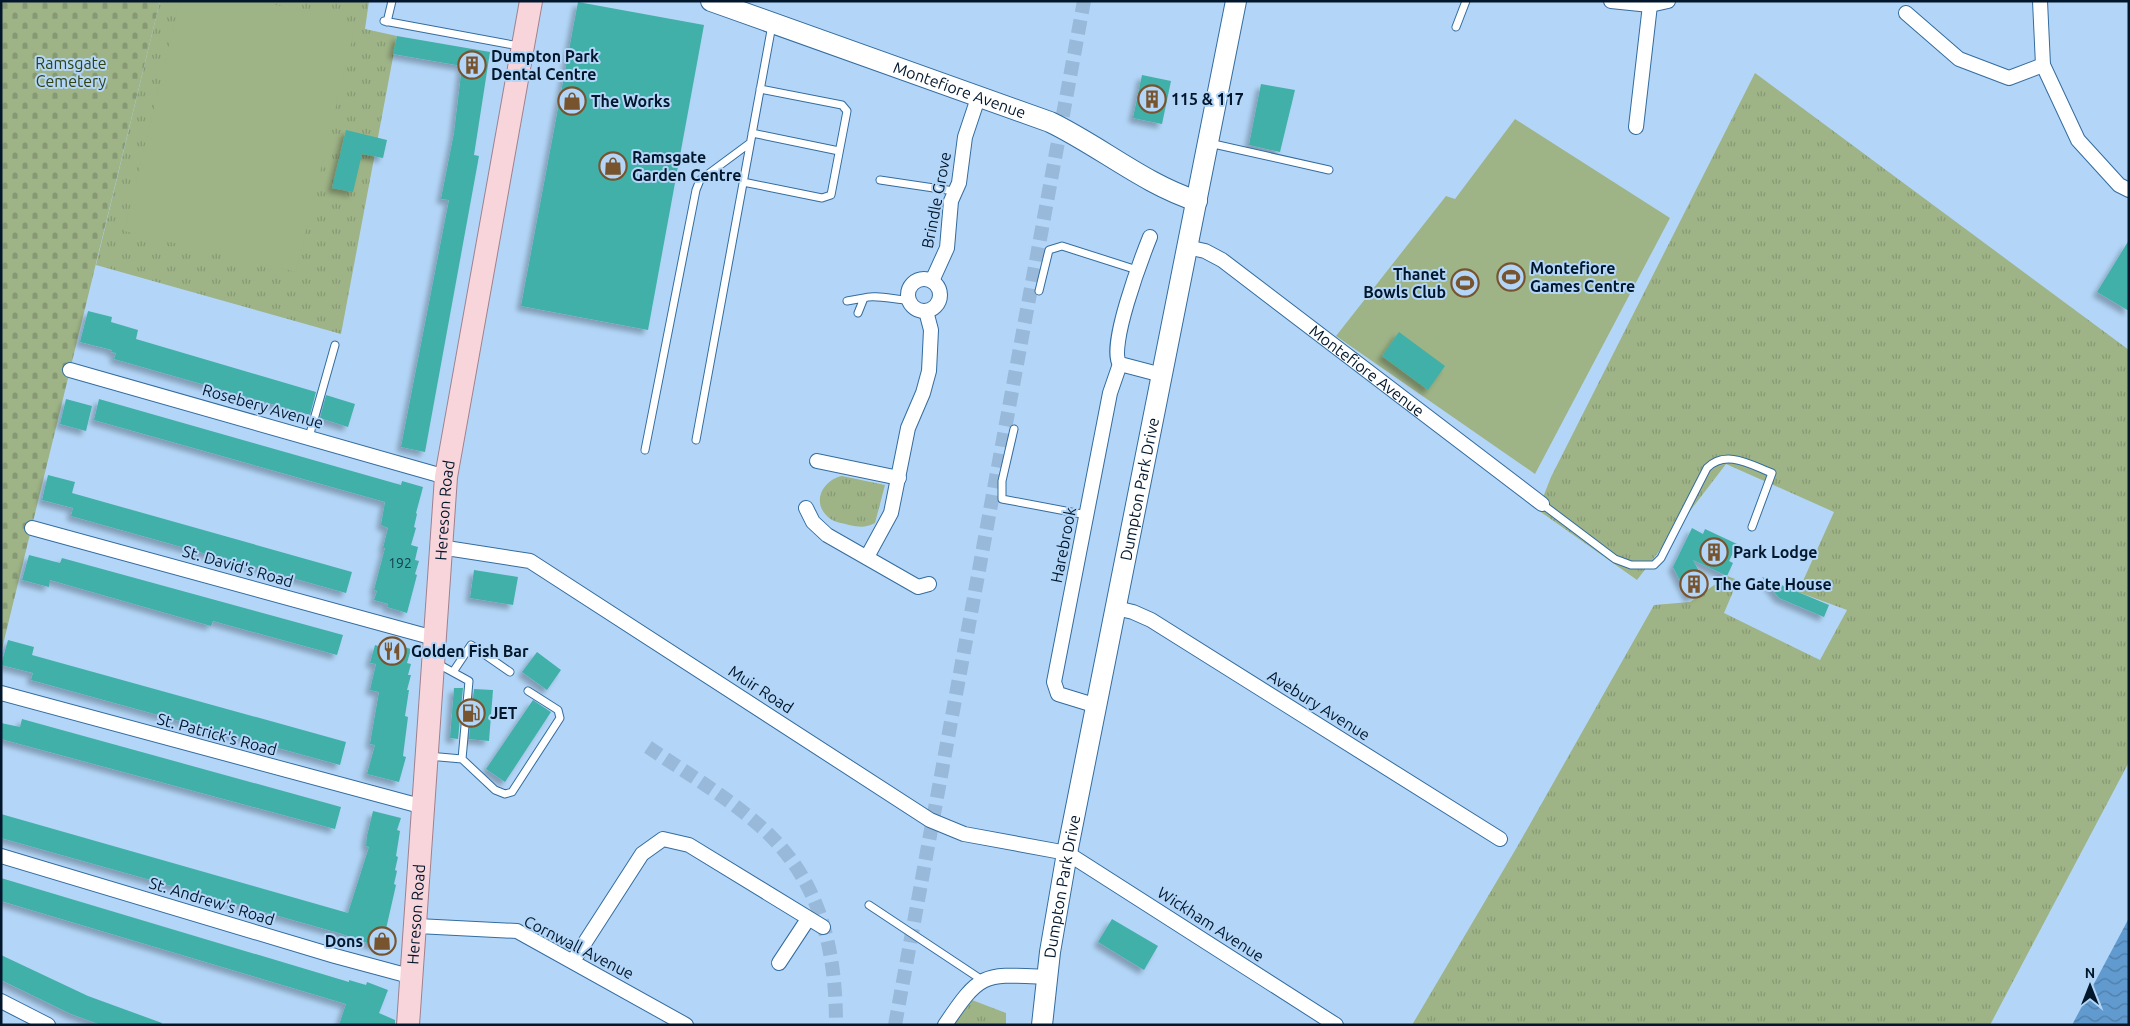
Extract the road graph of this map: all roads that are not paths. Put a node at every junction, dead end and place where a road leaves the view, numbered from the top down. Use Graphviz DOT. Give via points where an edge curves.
graph roads {
  1 [pos="392,1"];
  2 [pos="531,1"];
  3 [pos="711,1"];
  4 [pos="1236,1"];
  5 [pos="1466,1"];
  6 [pos="1611,1"];
  7 [pos="1668,1"];
  8 [pos="2040,1"];
  9 [pos="1650,5"];
  10 [pos="1906,13"];
  11 [pos="772,22"];
  12 [pos="1456,27"];
  13 [pos="523,46"];
  14 [pos="2043,65"];
  15 [pos="760,89"];
  16 [pos="979,95"];
  17 [pos="1636,127"];
  18 [pos="752,133"];
  19 [pos="750,143"];
  20 [pos="1208,143"];
  21 [pos="839,151"];
  22 [pos="1329,170"];
  23 [pos="880,180"];
  24 [pos="743,182"];
  25 [pos="2129,190"];
  26 [pos="954,191"];
  27 [pos="1197,202"];
  28 [pos="1150,237"];
  29 [pos="1187,247"];
  30 [pos="1137,270"];
  31 [pos="932,281"];
  32 [pos="1039,291"];
  33 [pos="864,298"];
  34 [pos="909,300"];
  35 [pos="847,301"];
  36 [pos="926,311"];
  37 [pos="858,314"];
  38 [pos="335,345"];
  39 [pos="1120,364"];
  40 [pos="70,370"];
  41 [pos="1162,375"];
  42 [pos="1014,429"];
  43 [pos="308,437"];
  44 [pos="696,440"];
  45 [pos="645,450"];
  46 [pos="817,461"];
  47 [pos="446,476"];
  48 [pos="899,478"];
  49 [pos="1542,504"];
  50 [pos="806,508"];
  51 [pos="1087,515"];
  52 [pos="1752,527"];
  53 [pos="32,528"];
  54 [pos="440,547"];
  55 [pos="867,557"];
  56 [pos="929,584"];
  57 [pos="1116,608"];
  58 [pos="434,638"];
  59 [pos="433,662"];
  60 [pos="453,672"];
  61 [pos="510,672"];
  62 [pos="528,691"];
  63 [pos="1,693"];
  64 [pos="1097,706"];
  65 [pos="426,756"];
  66 [pos="462,759"];
  67 [pos="424,807"];
  68 [pos="1500,838"];
  69 [pos="1067,853"];
  70 [pos="1,856"];
  71 [pos="869,905"];
  72 [pos="808,919"];
  73 [pos="417,926"];
  74 [pos="823,927"];
  75 [pos="573,961"];
  76 [pos="779,963"];
  77 [pos="1046,976"];
  78 [pos="413,977"];
  79 [pos="982,980"];
  80 [pos="1,1001"];
  81 [pos="48,1025"];
  82 [pos="408,1025"];
  83 [pos="686,1025"];
  84 [pos="945,1025"];
  85 [pos="1042,1025"];
  86 [pos="1336,1025"];
  1 -- 13 [label="lane" via="386,22"];
  2 -- 13 [label="main road, Hereson Road"];
  3 -- 11 [label="street, Montefiore Avenue"];
  4 -- 20 [label="street, Dumpton Park Drive"];
  5 -- 12 [label="lane"];
  6 -- 9 [label="street"];
  7 -- 9 [label="street"];
  8 -- 14 [label="street"];
  9 -- 17 [label="street"];
  10 -- 14 [label="street" via="1959,59 2009,78"];
  11 -- 15 [label="lane"];
  11 -- 16 [label="street, Montefiore Avenue"];
  13 -- 47 [label="main road, Hereson Road"];
  14 -- 25 [label="street" via="2078,140 2119,185"];
  15 -- 18 [label="lane"];
  15 -- 21 [label="lane" via="842,105 847,111"];
  16 -- 26 [label="street, Brindle Grove" via="965,137 959,183"];
  16 -- 27 [label="street, Montefiore Avenue" via="1067,131 1159,186"];
  18 -- 19 [label="lane"];
  18 -- 21 [label="lane"];
  19 -- 24 [label="lane"];
  19 -- 45 [label="lane" via="700,180 696,190"];
  20 -- 22 [label="lane"];
  20 -- 27 [label="street, Dumpton Park Drive"];
  21 -- 24 [label="lane" via="831,195 822,198"];
  23 -- 26 [label="lane"];
  24 -- 44 [label="lane"];
  26 -- 31 [label="street, Brindle Grove" via="947,248"];
  27 -- 29 [label="street, Dumpton Park Drive"];
  28 -- 30 [label="street, Harebrook"];
  29 -- 41 [label="street, Dumpton Park Drive"];
  29 -- 49 [label="street, Montefiore Avenue" via="1205,251 1222,260"];
  30 -- 32 [label="lane" via="1062,246 1049,250"];
  30 -- 39 [label="street, Harebrook" via="1116,355"];
  31 -- 34 [label="street" via="921,279 912,285"];
  31 -- 36 [label="street" via="939,288 940,298 935,307"];
  33 -- 34 [label="lane"];
  33 -- 35 [label="lane"];
  33 -- 37 [label="lane"];
  34 -- 36 [label="street" via="916,309"];
  36 -- 48 [label="street" via="931,330 929,371 908,428"];
  38 -- 43 [label="lane"];
  39 -- 41 [label="street"];
  39 -- 51 [label="street, Harebrook" via="1110,393"];
  40 -- 43 [label="street, Rosebery Avenue"];
  41 -- 57 [label="street, Dumpton Park Drive"];
  42 -- 51 [label="lane" via="1002,481 1002,499"];
  43 -- 47 [label="street, Rosebery Avenue"];
  46 -- 48 [label="street"];
  47 -- 54 [label="main road, Hereson Road"];
  48 -- 55 [label="street" via="891,513"];
  49 -- 52 [label="lane" via="1615,558 1643,567 1654,565 1707,468 1720,458 1728,458 1772,473"];
  50 -- 55 [label="street" via="813,522 827,535"];
  51 -- 64 [label="street, Harebrook" via="1054,682 1058,694"];
  53 -- 58 [label="street, St. David's Road"];
  54 -- 58 [label="main road, Hereson Road"];
  54 -- 69 [label="street, Muir Road" via="530,561 930,820 964,834"];
  55 -- 56 [label="street" via="918,587"];
  57 -- 64 [label="street, Dumpton Park Drive"];
  57 -- 68 [label="street, Avebury Avenue" via="1151,620"];
  58 -- 59 [label="main road, Hereson Road"];
  59 -- 60 [label="lane"];
  59 -- 65 [label="main road, Hereson Road"];
  60 -- 61 [label="lane" via="471,646"];
  60 -- 66 [label="lane" via="469,681"];
  62 -- 66 [label="lane" via="558,710 560,718 512,792 505,794 495,790"];
  63 -- 67 [label="street, St. Patrick's Road"];
  64 -- 69 [label="street, Dumpton Park Drive"];
  65 -- 66 [label="lane"];
  65 -- 67 [label="main road, Hereson Road"];
  67 -- 73 [label="main road, Hereson Road"];
  69 -- 77 [label="street, Dumpton Park Drive"];
  69 -- 86 [label="street, Wickham Avenue"];
  70 -- 78 [label="street, St. Andrew's Road"];
  71 -- 79 [label="lane"];
  72 -- 74 [label="street"];
  72 -- 75 [label="street" via="689,845 663,840 642,854"];
  72 -- 76 [label="street"];
  73 -- 75 [label="street, Cornwall Avenue" via="517,931"];
  73 -- 78 [label="main road, Hereson Road"];
  75 -- 83 [label="street, Cornwall Avenue"];
  77 -- 79 [label="street, Dumpton Park Drive" via="1003,975"];
  77 -- 85 [label="street, Dumpton Park Drive"];
  78 -- 82 [label="main road, Hereson Road"];
  79 -- 84 [label="street"];
  80 -- 81 [label="street"];
}
